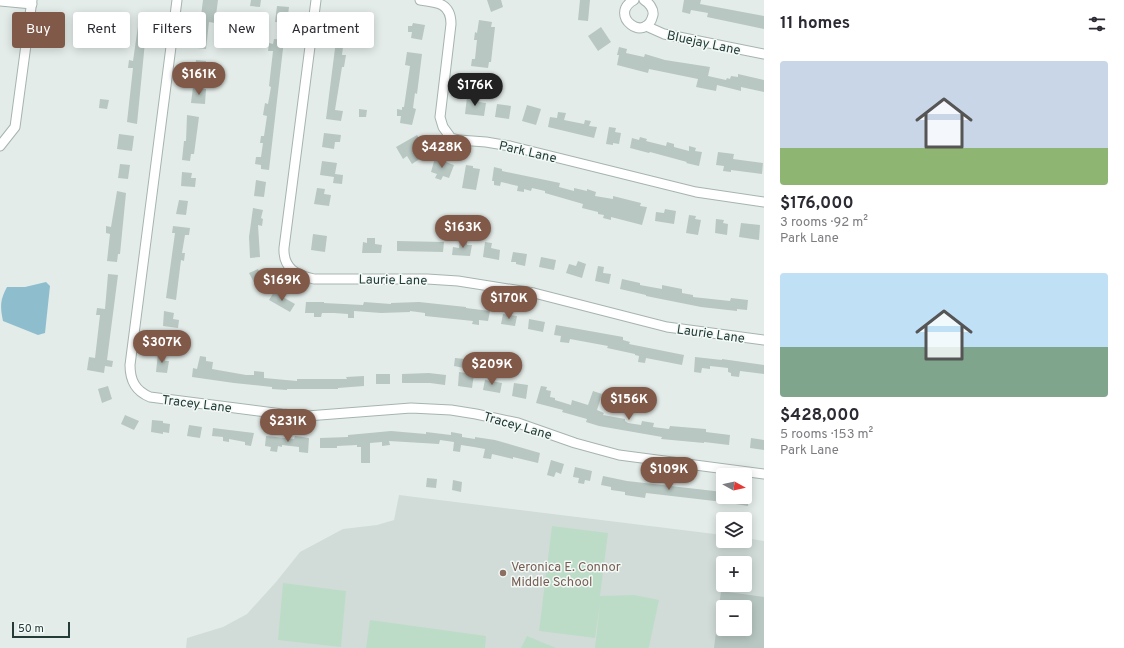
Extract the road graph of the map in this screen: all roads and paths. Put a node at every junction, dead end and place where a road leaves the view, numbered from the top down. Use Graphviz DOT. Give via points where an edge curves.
graph roads {
  1 [pos="177,0"];
  2 [pos="316,0"];
  3 [pos="420,0"];
  4 [pos="634,0"];
  5 [pos="644,0"];
  6 [pos="0,1"];
  7 [pos="32,2"];
  8 [pos="646,26"];
  9 [pos="764,54"];
  10 [pos="0,146"];
  11 [pos="764,202"];
  12 [pos="764,340"];
  13 [pos="764,474"];
  1 -- 13 [label="street, Tracey Lane" via="130,365 131,379 139,391 150,397 308,416 411,408 451,410 518,423 619,455"];
  2 -- 12 [label="street, Laurie Lane" via="284,248 286,263 294,271 302,276 314,278 427,279 478,284 548,296 667,327"];
  3 -- 11 [label="street, Park Lane" via="441,4 450,16 440,117 451,138 510,146 696,192"];
  4 -- 8 [label="street, Bluejay Lane" via="626,9 627,21 636,28"];
  5 -- 8 [label="street, Bluejay Lane" via="654,12"];
  6 -- 7 [label="street"];
  7 -- 10 [label="street" via="15,127"];
  8 -- 9 [label="street, Bluejay Lane" via="664,34"];
}
